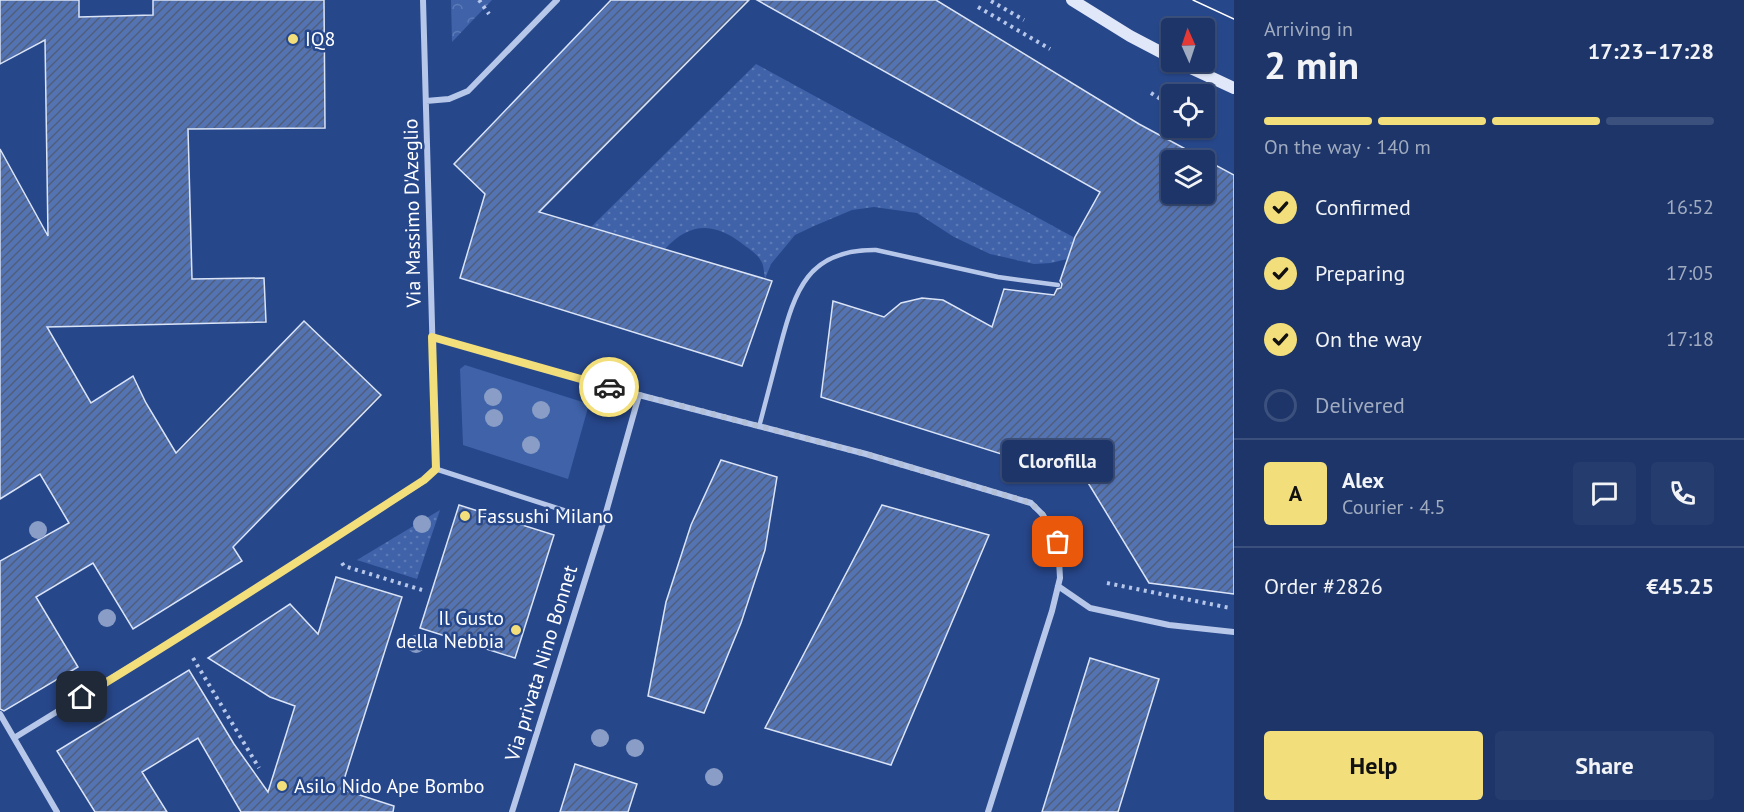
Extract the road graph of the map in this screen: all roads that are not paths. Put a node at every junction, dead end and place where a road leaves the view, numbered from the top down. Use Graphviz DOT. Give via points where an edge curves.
graph roads {
  1 [pos="423,0"];
  2 [pos="557,0"];
  3 [pos="1072,0"];
  4 [pos="1161,52"];
  5 [pos="1200,72"];
  6 [pos="1234,88"];
  7 [pos="426,101"];
  8 [pos="1058,285"];
  9 [pos="432,337"];
  10 [pos="639,395"];
  11 [pos="759,427"];
  12 [pos="436,469"];
  13 [pos="603,523"];
  14 [pos="1058,586"];
  15 [pos="1234,632"];
  16 [pos="0,714"];
  17 [pos="14,738"];
  18 [pos="57,812"];
  19 [pos="512,812"];
  20 [pos="988,812"];
  1 -- 7 [label="street, Via Massimo D'Azeglio"];
  2 -- 7 [label="street, Via Massimo D'Azeglio" via="468,91 449,99"];
  3 -- 4 [label="main road"];
  5 -- 6 [label="main road"];
  7 -- 9 [label="street, Via Massimo D'Azeglio"];
  8 -- 11 [label="lane" via="998,277 876,250 839,254 820,265 801,286 789,312"];
  9 -- 10 [label="street"];
  9 -- 12 [label="street, Via Massimo D'Azeglio"];
  10 -- 11 [label="street"];
  10 -- 13 [label="street, Via privata Nino Bonnet"];
  11 -- 14 [label="street" via="1031,503 1043,515 1058,542"];
  12 -- 13 [label="street"];
  12 -- 17 [label="street" via="192,629"];
  13 -- 19 [label="street, Via privata Nino Bonnet"];
  14 -- 15 [label="street" via="1090,608 1169,625"];
  14 -- 20 [label="street"];
  16 -- 17 [label="street"];
  17 -- 18 [label="street"];
}
